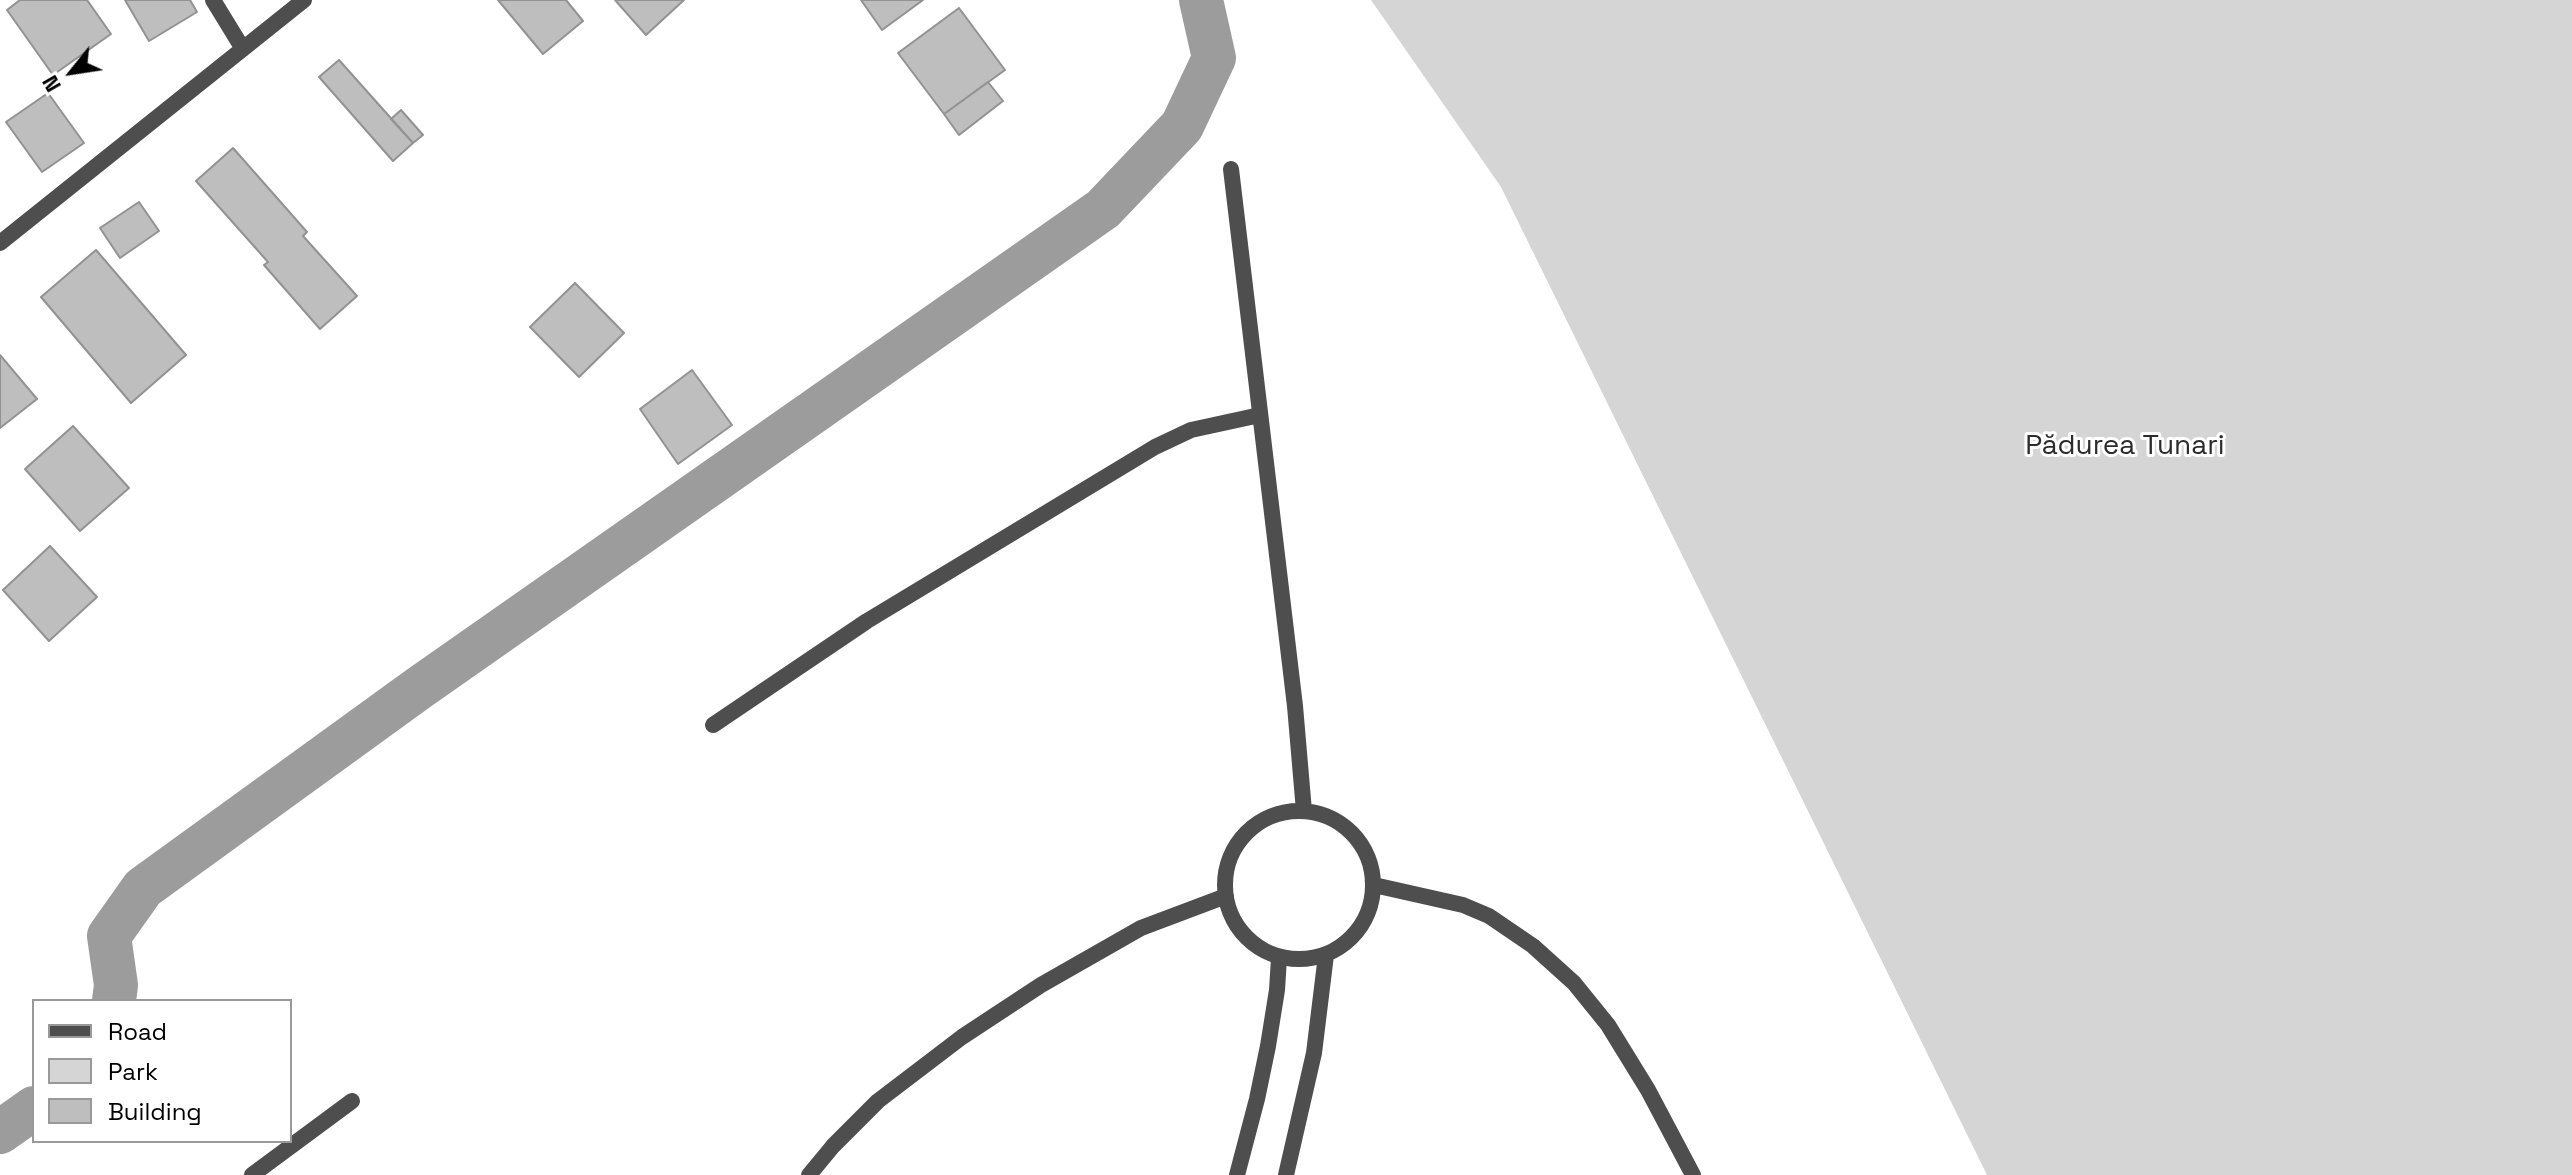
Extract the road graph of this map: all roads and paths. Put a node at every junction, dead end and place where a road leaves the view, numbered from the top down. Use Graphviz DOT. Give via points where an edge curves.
graph roads {
  1 [pos="213,0"];
  2 [pos="304,0"];
  3 [pos="243,49"];
  4 [pos="1231,169"];
  5 [pos="0,243"];
  6 [pos="1260,415"];
  7 [pos="713,725"];
  8 [pos="1304,811"];
  9 [pos="1374,885"];
  10 [pos="1226,896"];
  11 [pos="1326,955"];
  12 [pos="1279,958"];
  13 [pos="352,1101"];
  14 [pos="252,1175"];
  15 [pos="809,1175"];
  16 [pos="1237,1175"];
  17 [pos="1286,1175"];
  18 [pos="1693,1175"];
  1 -- 3 [label="street"];
  2 -- 3 [label="street"];
  3 -- 5 [label="street"];
  4 -- 6 [label="street"];
  6 -- 7 [label="street" via="1191,430 1155,447 867,621"];
  6 -- 8 [label="street"];
  8 -- 9 [label="street" via="1345,826 1371,863"];
  8 -- 10 [label="street" via="1279,813 1257,823 1240,840 1229,861"];
  9 -- 11 [label="street" via="1361,928"];
  9 -- 18 [label="street" via="1489,916 1574,983 1608,1025"];
  10 -- 12 [label="street" via="1239,930"];
  10 -- 15 [label="street" via="1129,935 962,1037 878,1101"];
  11 -- 12 [label="street"];
  11 -- 17 [label="street" via="1314,1053"];
  12 -- 16 [label="street" via="1268,1046"];
  13 -- 14 [label="street"];
}
